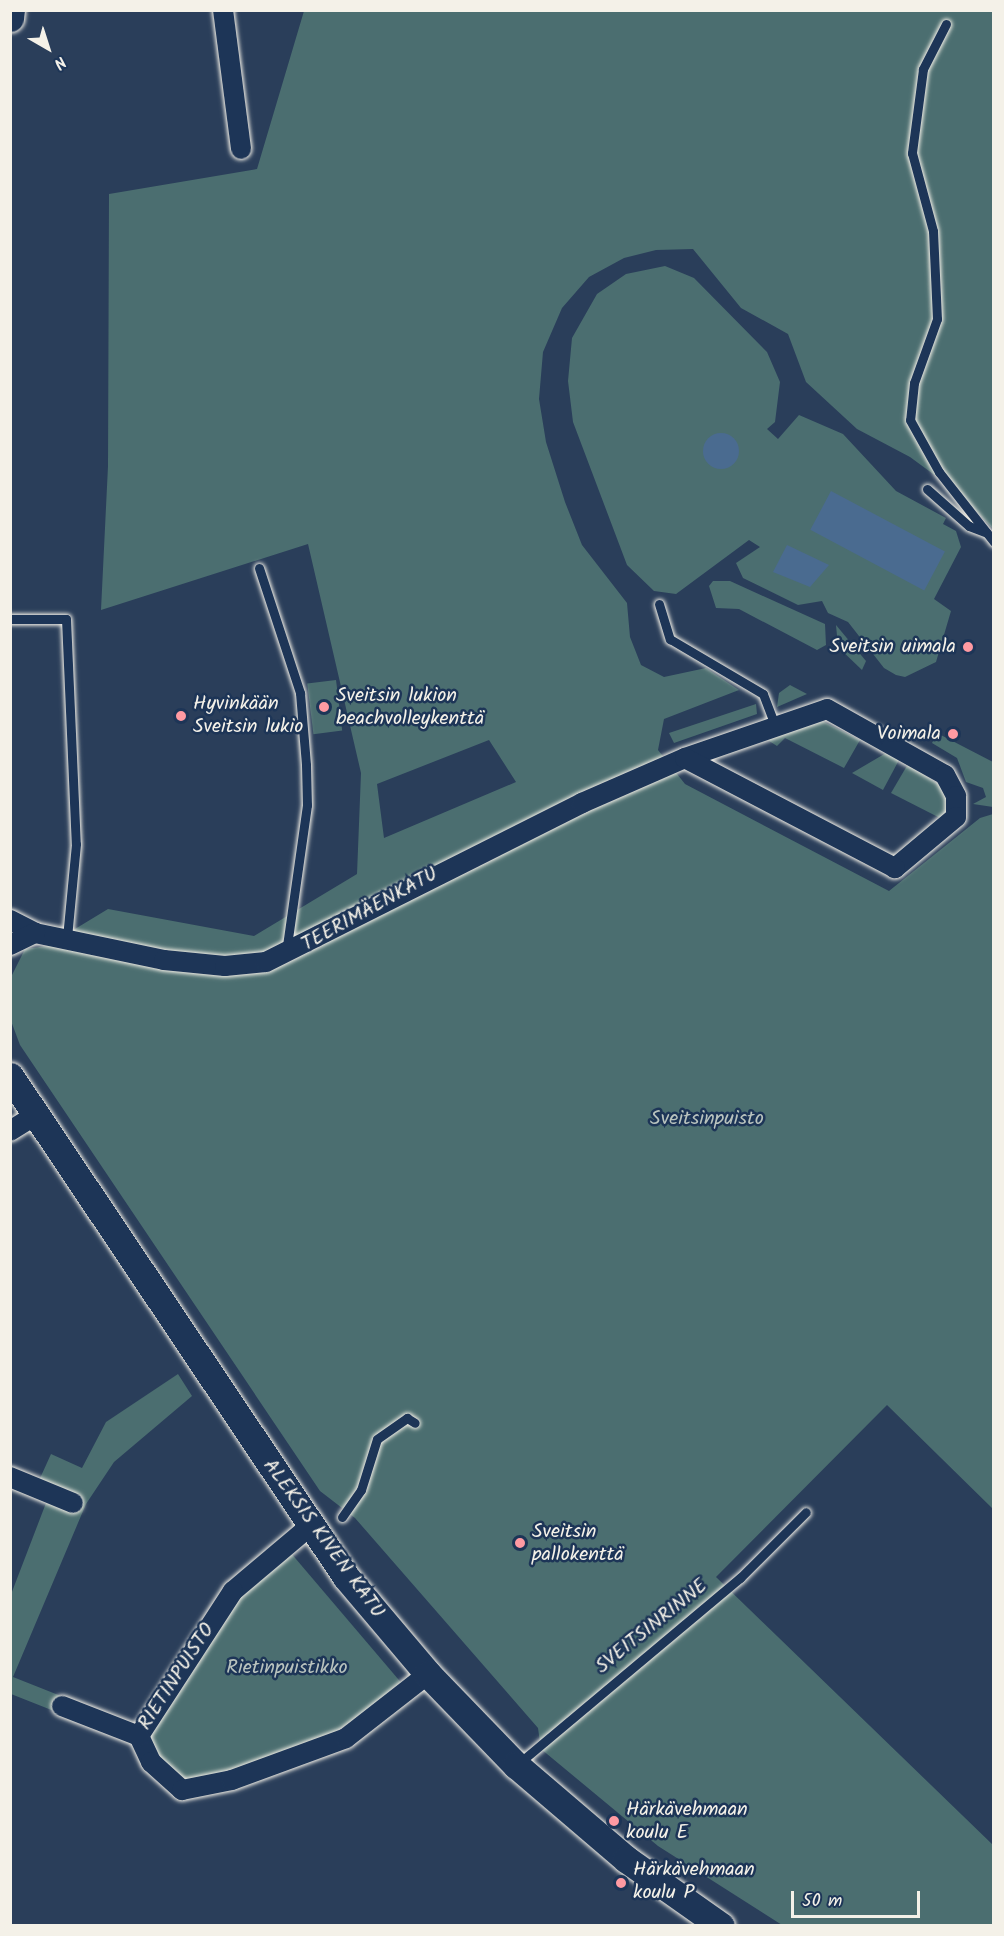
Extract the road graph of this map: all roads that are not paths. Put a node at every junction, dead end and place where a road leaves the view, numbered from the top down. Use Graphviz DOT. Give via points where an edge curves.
graph roads {
  1 [pos="11,10"];
  2 [pos="223,10"];
  3 [pos="10,18"];
  4 [pos="946,24"];
  5 [pos="241,149"];
  6 [pos="927,489"];
  7 [pos="987,533"];
  8 [pos="993,542"];
  9 [pos="259,568"];
  10 [pos="659,603"];
  11 [pos="10,619"];
  12 [pos="775,726"];
  13 [pos="686,758"];
  14 [pos="10,920"];
  15 [pos="35,933"];
  16 [pos="67,938"];
  17 [pos="10,945"];
  18 [pos="286,955"];
  19 [pos="10,1076"];
  20 [pos="37,1114"];
  21 [pos="10,1131"];
  22 [pos="415,1424"];
  23 [pos="10,1477"];
  24 [pos="73,1503"];
  25 [pos="806,1512"];
  26 [pos="342,1517"];
  27 [pos="310,1526"];
  28 [pos="428,1674"];
  29 [pos="62,1706"];
  30 [pos="139,1736"];
  31 [pos="516,1765"];
  32 [pos="721,1926"];
  1 -- 3 [label="street"];
  2 -- 5 [label="street"];
  4 -- 7 [label="lane" via="924,69 912,153 933,231 937,319 914,383 910,420 939,472"];
  6 -- 7 [label="lane" via="969,526"];
  7 -- 8 [label="lane"];
  9 -- 18 [label="lane" via="300,693 306,765 307,805"];
  10 -- 12 [label="lane" via="670,639 736,673 763,694"];
  11 -- 16 [label="lane" via="66,619 76,844"];
  12 -- 13 [label="street, TEERIMÄENKATU"];
  12 -- 13 [label="street, TEERIMÄENKATU" via="827,709 945,775 956,796 956,817 895,868"];
  13 -- 18 [label="street, TEERIMÄENKATU" via="441,871"];
  14 -- 15 [label="street, TEERIMÄENKATU"];
  15 -- 16 [label="street, TEERIMÄENKATU"];
  15 -- 17 [label="street"];
  16 -- 18 [label="street, TEERIMÄENKATU" via="197,964 245,964"];
  19 -- 20 [label="street, ALEKSIS KIVEN KATU"];
  20 -- 21 [label="street"];
  20 -- 27 [label="street, ALEKSIS KIVEN KATU"];
  22 -- 26 [label="lane" via="407,1418 377,1439 361,1490"];
  23 -- 24 [label="street"];
  25 -- 31 [label="lane, SVEITSINRINNE" via="740,1578"];
  27 -- 28 [label="street, ALEKSIS KIVEN KATU"];
  27 -- 30 [label="street, RIETINPUISTO" via="232,1591"];
  28 -- 30 [label="street, RIETINPUISTO" via="346,1738 199,1790 170,1784 151,1762"];
  28 -- 31 [label="street, ALEKSIS KIVEN KATU"];
  29 -- 30 [label="street"];
  31 -- 32 [label="street, ALEKSIS KIVEN KATU" via="626,1859"];
}
